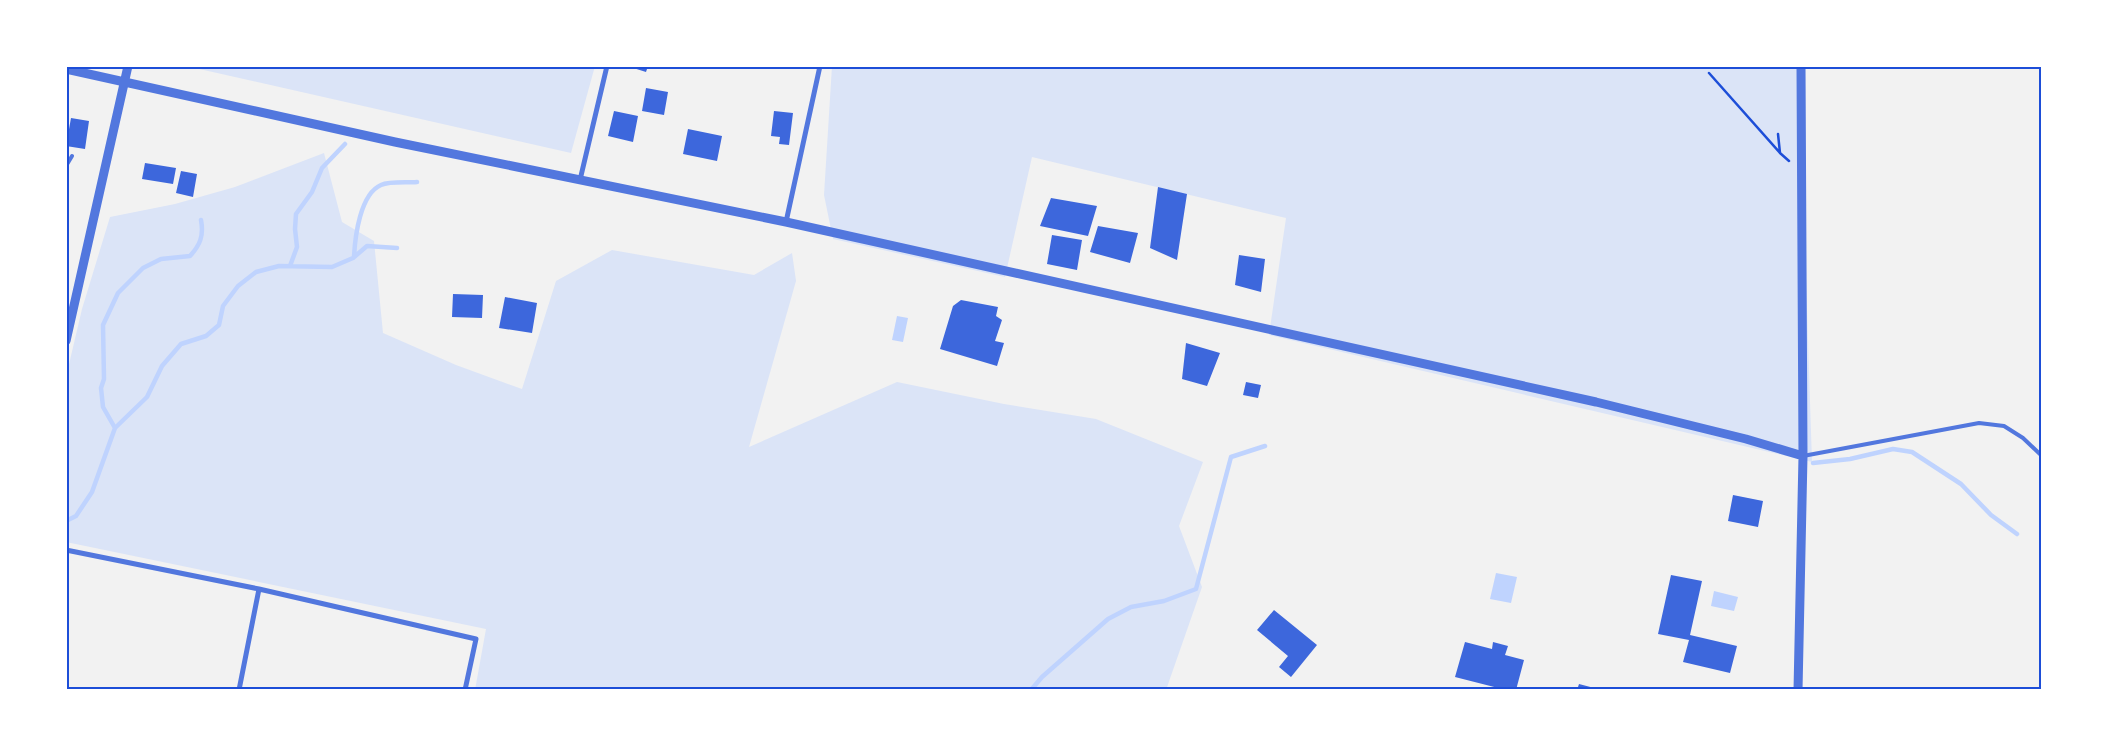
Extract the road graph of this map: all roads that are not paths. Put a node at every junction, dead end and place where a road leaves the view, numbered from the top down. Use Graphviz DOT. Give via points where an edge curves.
graph roads {
  1 [pos="128,66"];
  2 [pos="606,66"];
  3 [pos="820,66"];
  4 [pos="1801,66"];
  5 [pos="66,69"];
  6 [pos="124,82"];
  7 [pos="72,156"];
  8 [pos="66,166"];
  9 [pos="580,181"];
  10 [pos="786,222"];
  11 [pos="70,306"];
  12 [pos="66,341"];
  13 [pos="1803,456"];
  14 [pos="2042,456"];
  15 [pos="66,550"];
  16 [pos="259,589"];
  17 [pos="239,690"];
  18 [pos="465,690"];
  19 [pos="1798,690"];
  1 -- 6 [label="street"];
  2 -- 9 [label="street"];
  3 -- 10 [label="street"];
  4 -- 13 [label="street"];
  5 -- 6 [label="street"];
  6 -- 9 [label="street"];
  6 -- 11 [label="street"];
  7 -- 8 [label="lane"];
  9 -- 10 [label="street"];
  10 -- 13 [label="street" via="1596,402"];
  11 -- 12 [label="street"];
  13 -- 14 [label="lane" via="1979,423 2004,426"];
  13 -- 19 [label="street"];
  15 -- 16 [label="street"];
  16 -- 17 [label="street"];
  16 -- 18 [label="street" via="476,639"];
}
